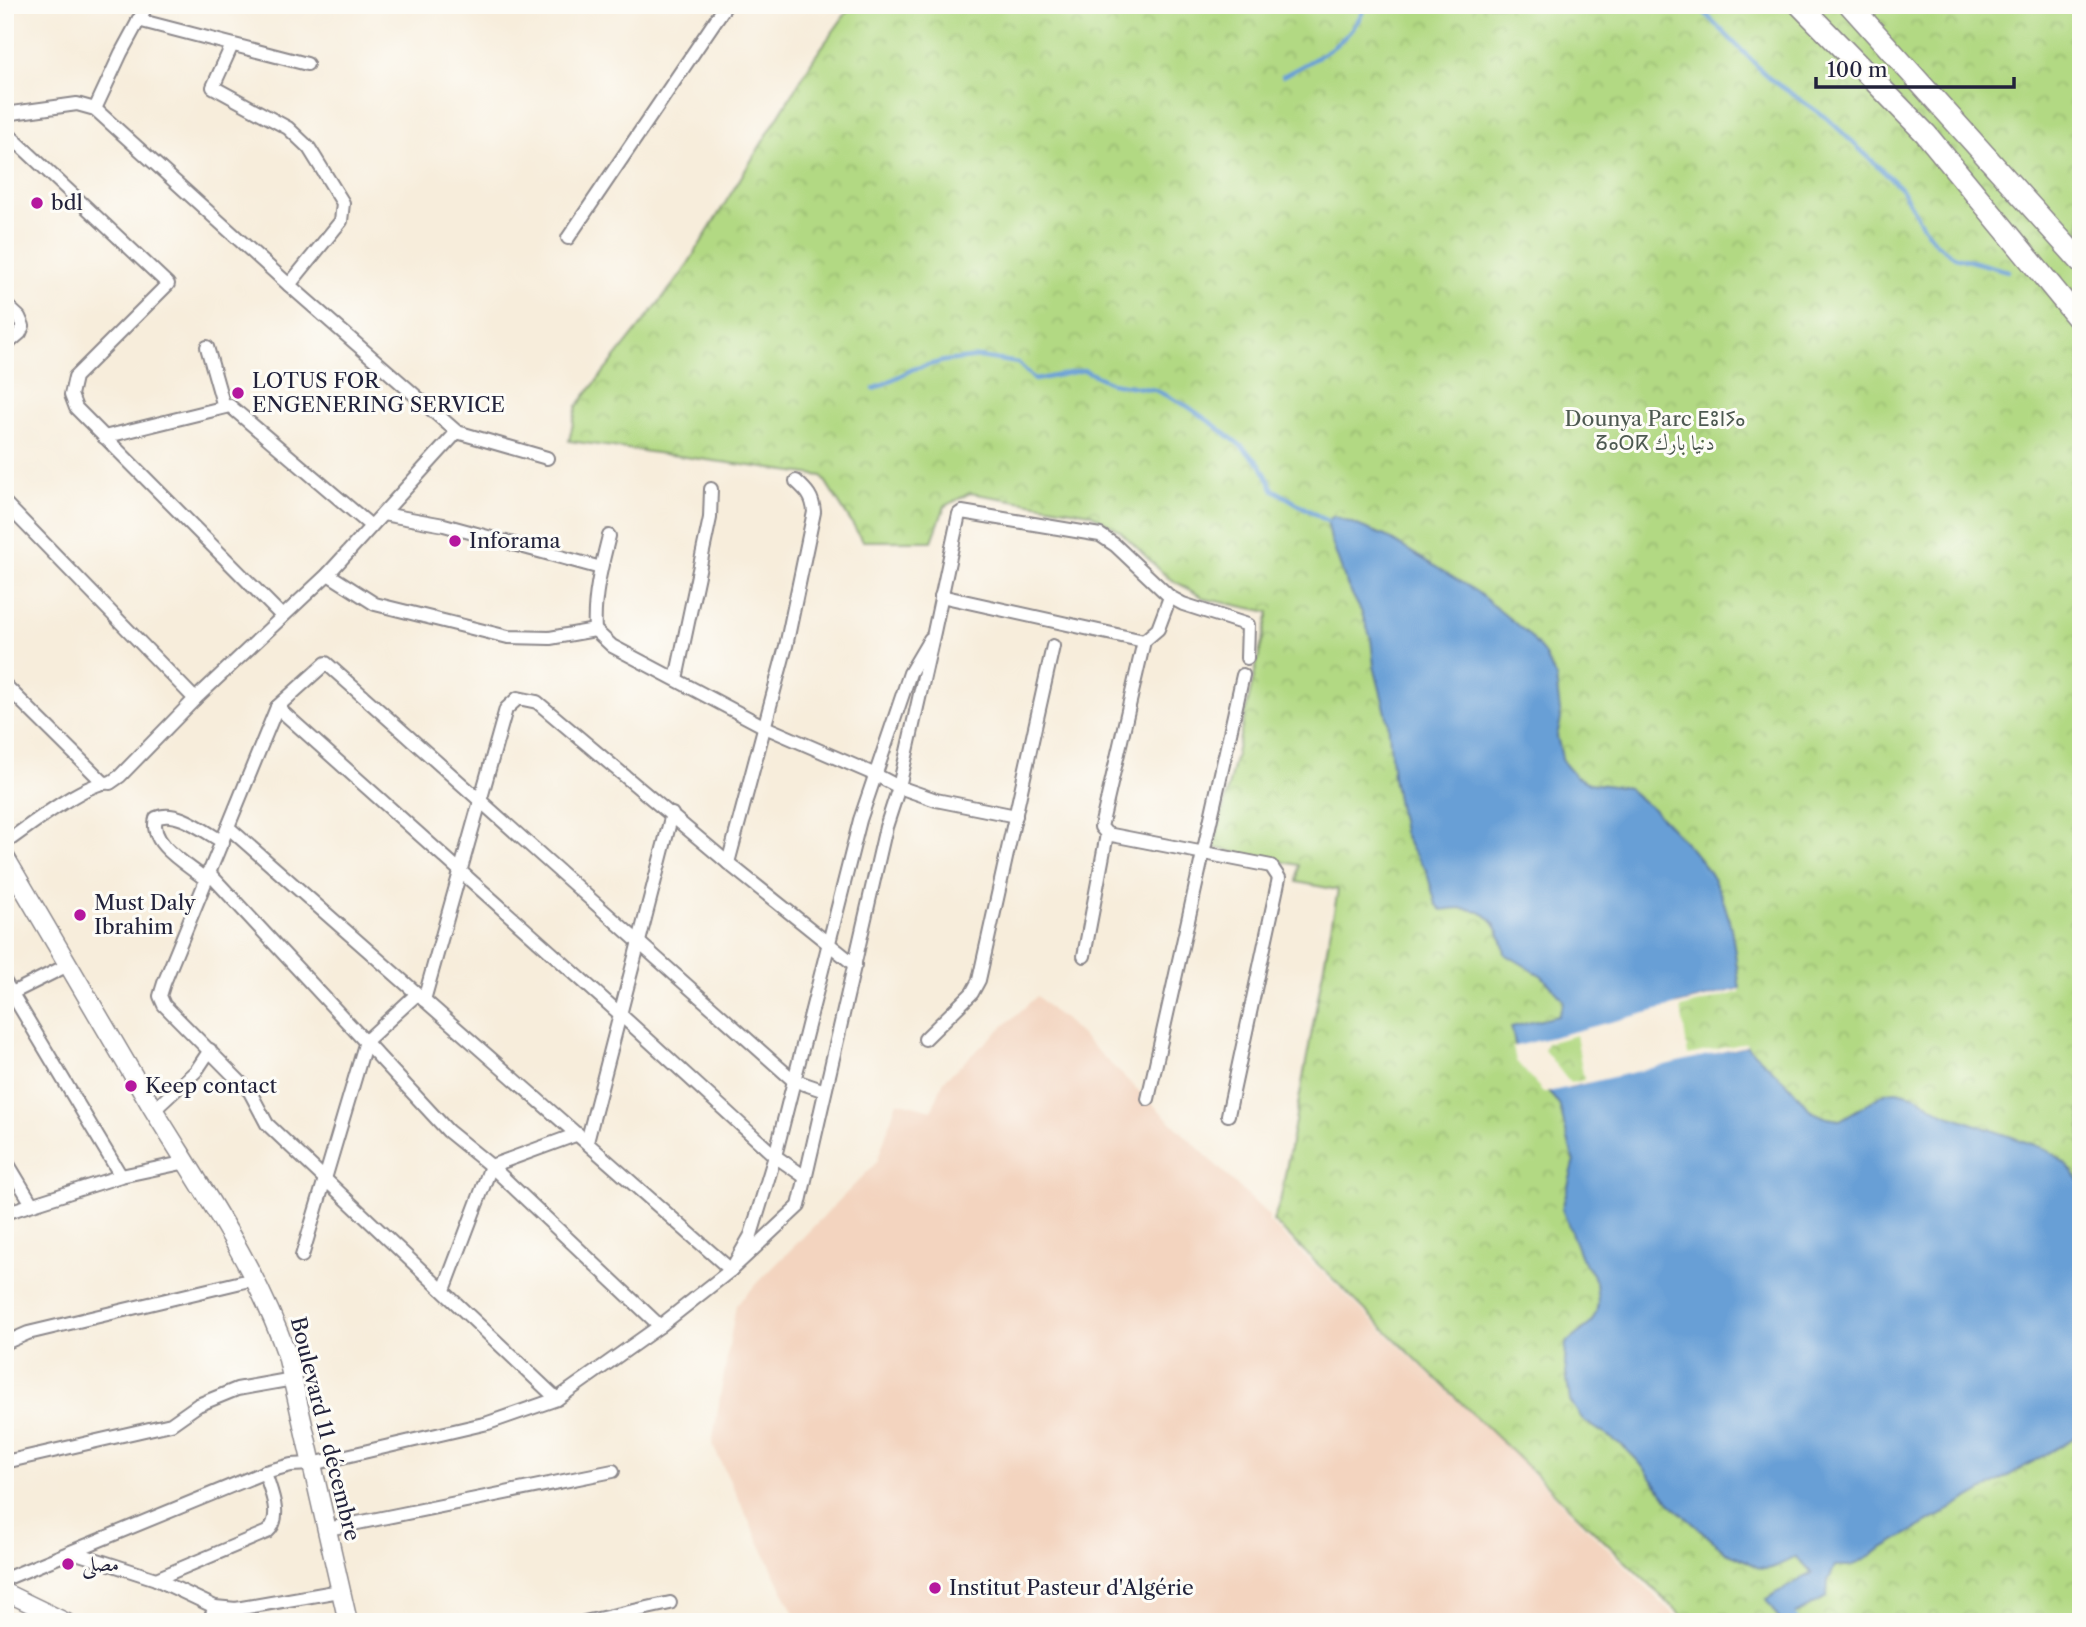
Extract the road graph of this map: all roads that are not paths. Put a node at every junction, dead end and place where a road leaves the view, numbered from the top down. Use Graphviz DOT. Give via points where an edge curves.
graph roads {
  1 [pos="147,5"];
  2 [pos="726,5"];
  3 [pos="1800,5"];
  4 [pos="1850,5"];
  5 [pos="138,20"];
  6 [pos="232,45"];
  7 [pos="307,64"];
  8 [pos="95,109"];
  9 [pos="5,114"];
  10 [pos="5,131"];
  11 [pos="568,238"];
  12 [pos="2081,262"];
  13 [pos="289,285"];
  14 [pos="5,304"];
  15 [pos="2081,322"];
  16 [pos="5,346"];
  17 [pos="206,347"];
  18 [pos="224,407"];
  19 [pos="457,432"];
  20 [pos="104,437"];
  21 [pos="547,458"];
  22 [pos="796,481"];
  23 [pos="711,489"];
  24 [pos="5,503"];
  25 [pos="383,514"];
  26 [pos="371,526"];
  27 [pos="609,536"];
  28 [pos="601,568"];
  29 [pos="328,574"];
  30 [pos="941,596"];
  31 [pos="1170,597"];
  32 [pos="282,616"];
  33 [pos="595,631"];
  34 [pos="934,632"];
  35 [pos="1144,641"];
  36 [pos="1053,646"];
  37 [pos="1247,657"];
  38 [pos="1243,675"];
  39 [pos="676,679"];
  40 [pos="5,685"];
  41 [pos="195,699"];
  42 [pos="277,707"];
  43 [pos="765,727"];
  44 [pos="876,775"];
  45 [pos="102,781"];
  46 [pos="899,787"];
  47 [pos="480,800"];
  48 [pos="672,814"];
  49 [pos="1016,817"];
  50 [pos="229,828"];
  51 [pos="1107,834"];
  52 [pos="222,842"];
  53 [pos="5,843"];
  54 [pos="1203,852"];
  55 [pos="5,857"];
  56 [pos="728,863"];
  57 [pos="462,872"];
  58 [pos="206,876"];
  59 [pos="828,942"];
  60 [pos="638,943"];
  61 [pos="1084,956"];
  62 [pos="68,965"];
  63 [pos="855,965"];
  64 [pos="7,991"];
  65 [pos="421,997"];
  66 [pos="621,1015"];
  67 [pos="925,1039"];
  68 [pos="366,1041"];
  69 [pos="210,1050"];
  70 [pos="793,1080"];
  71 [pos="825,1091"];
  72 [pos="1148,1099"];
  73 [pos="154,1110"];
  74 [pos="1228,1115"];
  75 [pos="582,1138"];
  76 [pos="775,1156"];
  77 [pos="5,1159"];
  78 [pos="187,1162"];
  79 [pos="491,1166"];
  80 [pos="121,1176"];
  81 [pos="805,1177"];
  82 [pos="324,1178"];
  83 [pos="32,1204"];
  84 [pos="5,1213"];
  85 [pos="302,1256"];
  86 [pos="732,1270"];
  87 [pos="254,1279"];
  88 [pos="444,1290"];
  89 [pos="660,1326"];
  90 [pos="5,1343"];
  91 [pos="293,1379"];
  92 [pos="557,1399"];
  93 [pos="5,1462"];
  94 [pos="312,1464"];
  95 [pos="614,1471"];
  96 [pos="265,1472"];
  97 [pos="328,1529"];
  98 [pos="73,1552"];
  99 [pos="5,1579"];
  100 [pos="156,1579"];
  101 [pos="340,1591"];
  102 [pos="5,1592"];
  103 [pos="670,1603"];
  104 [pos="215,1607"];
  105 [pos="68,1622"];
  106 [pos="209,1622"];
  107 [pos="348,1622"];
  108 [pos="584,1622"];
  1 -- 5 [label="street"];
  2 -- 11 [label="street"];
  3 -- 15 [label="highway" via="1926,134"];
  4 -- 12 [label="highway"];
  5 -- 6 [label="street"];
  5 -- 8 [label="street"];
  6 -- 7 [label="street"];
  6 -- 13 [label="street" via="212,87 288,128 309,148 343,203 341,221"];
  8 -- 9 [label="street" via="77,104"];
  8 -- 13 [label="street"];
  10 -- 20 [label="street" via="168,284 75,377 71,395 76,408"];
  13 -- 19 [label="street"];
  14 -- 16 [label="street" via="23,326"];
  17 -- 18 [label="street"];
  18 -- 20 [label="street"];
  18 -- 26 [label="street" via="230,406"];
  19 -- 21 [label="street"];
  19 -- 25 [label="street"];
  20 -- 32 [label="street"];
  22 -- 43 [label="street" via="808,492 814,512"];
  23 -- 39 [label="street" via="710,518"];
  24 -- 41 [label="street"];
  25 -- 26 [label="street"];
  25 -- 28 [label="street" via="444,525"];
  26 -- 29 [label="street"];
  27 -- 28 [label="street"];
  28 -- 33 [label="street"];
  29 -- 32 [label="street"];
  29 -- 33 [label="street" via="375,604 508,637 550,638"];
  30 -- 31 [label="street" via="956,517 962,512 1100,535"];
  30 -- 34 [label="street"];
  30 -- 35 [label="street"];
  31 -- 35 [label="street" via="1158,629"];
  31 -- 37 [label="street" via="1248,625"];
  32 -- 41 [label="street"];
  33 -- 39 [label="street" via="612,646"];
  34 -- 44 [label="street" via="910,673"];
  34 -- 46 [label="street"];
  35 -- 51 [label="street" via="1101,827"];
  36 -- 49 [label="street"];
  38 -- 54 [label="street"];
  39 -- 43 [label="street"];
  40 -- 45 [label="street"];
  41 -- 45 [label="street" via="120,776 110,783"];
  42 -- 47 [label="street" via="327,663"];
  42 -- 50 [label="street"];
  42 -- 57 [label="street"];
  43 -- 44 [label="street"];
  43 -- 56 [label="street"];
  44 -- 46 [label="street"];
  44 -- 59 [label="street"];
  45 -- 53 [label="street"];
  46 -- 49 [label="street"];
  46 -- 63 [label="street"];
  47 -- 48 [label="street" via="506,709 518,698 527,698"];
  47 -- 57 [label="street"];
  47 -- 60 [label="street"];
  48 -- 56 [label="street"];
  48 -- 60 [label="street"];
  49 -- 67 [label="street" via="979,980 972,993"];
  50 -- 52 [label="street"];
  50 -- 65 [label="street"];
  51 -- 54 [label="street"];
  51 -- 61 [label="street"];
  52 -- 58 [label="street"];
  52 -- 58 [label="street" via="176,817 164,814 156,818 153,826 162,844"];
  54 -- 72 [label="street"];
  54 -- 74 [label="street" via="1271,866 1279,878"];
  55 -- 62 [label="main road, Boulevard 11 décembre"];
  56 -- 59 [label="street"];
  57 -- 65 [label="street"];
  57 -- 66 [label="street"];
  58 -- 68 [label="street"];
  58 -- 69 [label="street" via="160,996"];
  59 -- 63 [label="street"];
  59 -- 70 [label="street"];
  60 -- 66 [label="street"];
  60 -- 70 [label="street"];
  62 -- 64 [label="street"];
  62 -- 73 [label="main road, Boulevard 11 décembre"];
  63 -- 71 [label="street"];
  64 -- 80 [label="street"];
  65 -- 68 [label="street"];
  65 -- 75 [label="street"];
  66 -- 75 [label="street"];
  66 -- 76 [label="street"];
  68 -- 79 [label="street" via="448,1131"];
  68 -- 82 [label="street"];
  69 -- 73 [label="street" via="197,1071"];
  69 -- 82 [label="street" via="250,1092 267,1124"];
  70 -- 71 [label="street"];
  70 -- 76 [label="street"];
  71 -- 81 [label="street"];
  73 -- 78 [label="main road, Boulevard 11 décembre"];
  75 -- 79 [label="street"];
  75 -- 86 [label="street"];
  76 -- 81 [label="street"];
  76 -- 86 [label="street" via="751,1235"];
  77 -- 83 [label="street"];
  78 -- 80 [label="street"];
  78 -- 87 [label="main road, Boulevard 11 décembre"];
  79 -- 88 [label="street"];
  79 -- 89 [label="street"];
  80 -- 83 [label="street"];
  81 -- 86 [label="street" via="799,1206"];
  82 -- 85 [label="street"];
  82 -- 88 [label="street"];
  83 -- 84 [label="street"];
  86 -- 89 [label="street"];
  87 -- 90 [label="street" via="28,1333"];
  87 -- 91 [label="main road, Boulevard 11 décembre" via="272,1313"];
  88 -- 92 [label="street"];
  89 -- 92 [label="street"];
  91 -- 93 [label="street" via="237,1389 198,1405 170,1424"];
  91 -- 94 [label="main road, Boulevard 11 décembre"];
  92 -- 94 [label="street" via="488,1423"];
  94 -- 96 [label="street"];
  94 -- 97 [label="main road, Boulevard 11 décembre"];
  95 -- 97 [label="street"];
  96 -- 98 [label="street"];
  96 -- 100 [label="street" via="276,1514 273,1527"];
  97 -- 101 [label="main road, Boulevard 11 décembre"];
  98 -- 99 [label="street"];
  98 -- 100 [label="street"];
  100 -- 104 [label="street"];
  101 -- 104 [label="street" via="236,1609"];
  101 -- 107 [label="main road, Boulevard 11 décembre"];
  102 -- 105 [label="street"];
  103 -- 108 [label="street"];
  104 -- 106 [label="street"];
}
